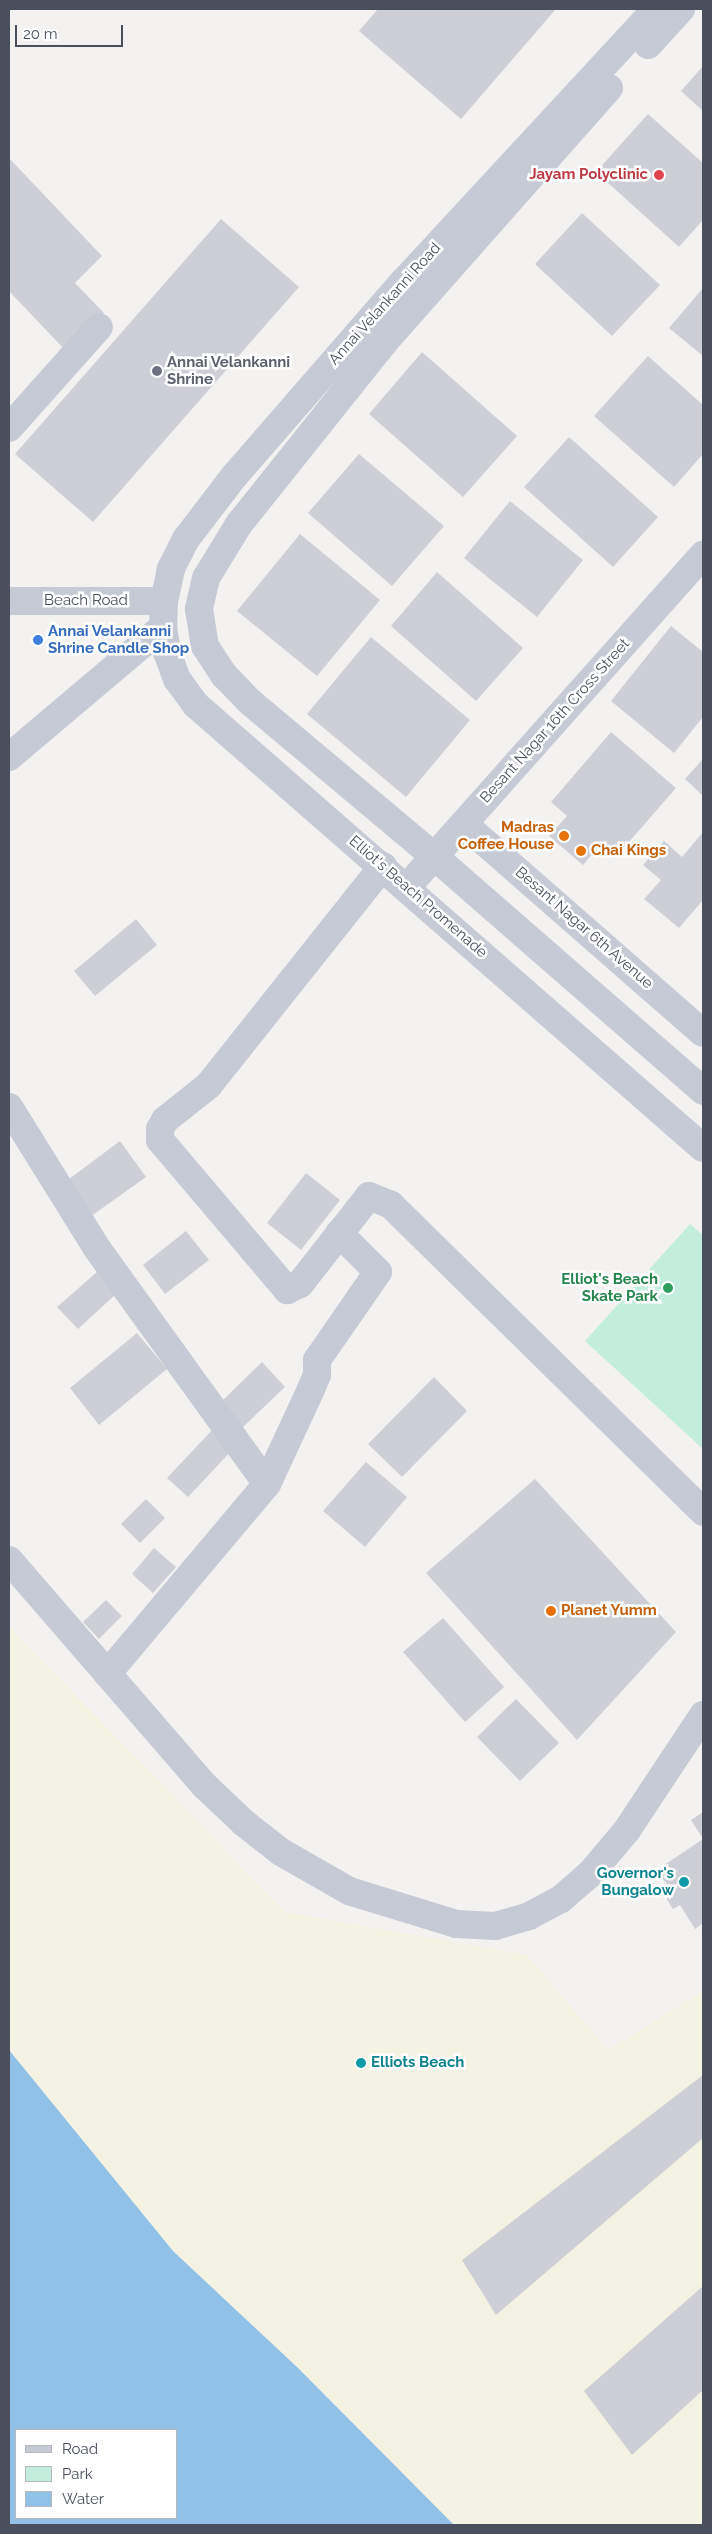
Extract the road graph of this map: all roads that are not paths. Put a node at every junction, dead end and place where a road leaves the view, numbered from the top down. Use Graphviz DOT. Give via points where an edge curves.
graph roads {
  1 [pos="656,9"];
  2 [pos="681,9"];
  3 [pos="390,317"];
  4 [pos="99,327"];
  5 [pos="9,428"];
  6 [pos="703,555"];
  7 [pos="9,601"];
  8 [pos="163,614"];
  9 [pos="9,756"];
  10 [pos="464,824"];
  11 [pos="435,857"];
  12 [pos="383,866"];
  13 [pos="407,887"];
  14 [pos="703,1033"];
  15 [pos="703,1091"];
  16 [pos="9,1107"];
  17 [pos="703,1148"];
  18 [pos="339,1233"];
  19 [pos="267,1484"];
  20 [pos="703,1512"];
  21 [pos="9,1560"];
  22 [pos="107,1674"];
  23 [pos="703,1715"];
  1 -- 3 [label="street, Annai Velankanni Road"];
  2 -- 3 [label="street, Annai Velankanni Road"];
  3 -- 8 [label="street, Annai Velankanni Road" via="235,475 192,532 171,569"];
  3 -- 11 [label="street, Annai Velankanni Road" via="239,524 206,578 199,610 206,646 224,675 249,701"];
  4 -- 5 [label="street"];
  6 -- 10 [label="street, Besant Nagar 16th Cross Street"];
  7 -- 8 [label="street, Beach Road"];
  8 -- 9 [label="street"];
  8 -- 12 [label="street, Elliot's Beach Promenade" via="167,652 177,679 196,705"];
  10 -- 11 [label="street, Besant Nagar 16th Cross Street"];
  10 -- 14 [label="street, Besant Nagar 6th Avenue"];
  11 -- 13 [label="street, Besant Nagar 16th Cross Street"];
  11 -- 15 [label="street"];
  12 -- 13 [label="street, Elliot's Beach Promenade"];
  12 -- 18 [label="street" via="209,1085 165,1120 160,1129 160,1140 287,1290 296,1288"];
  13 -- 17 [label="street, Elliot's Beach Promenade"];
  16 -- 19 [label="street" via="127,1292"];
  18 -- 19 [label="street" via="378,1272 317,1360 317,1375"];
  18 -- 20 [label="street" via="369,1196 391,1205"];
  19 -- 22 [label="street"];
  21 -- 22 [label="street"];
  22 -- 23 [label="street" via="205,1786 280,1852 349,1891 456,1924 495,1926 529,1916 561,1899 590,1874 627,1830"];
}
